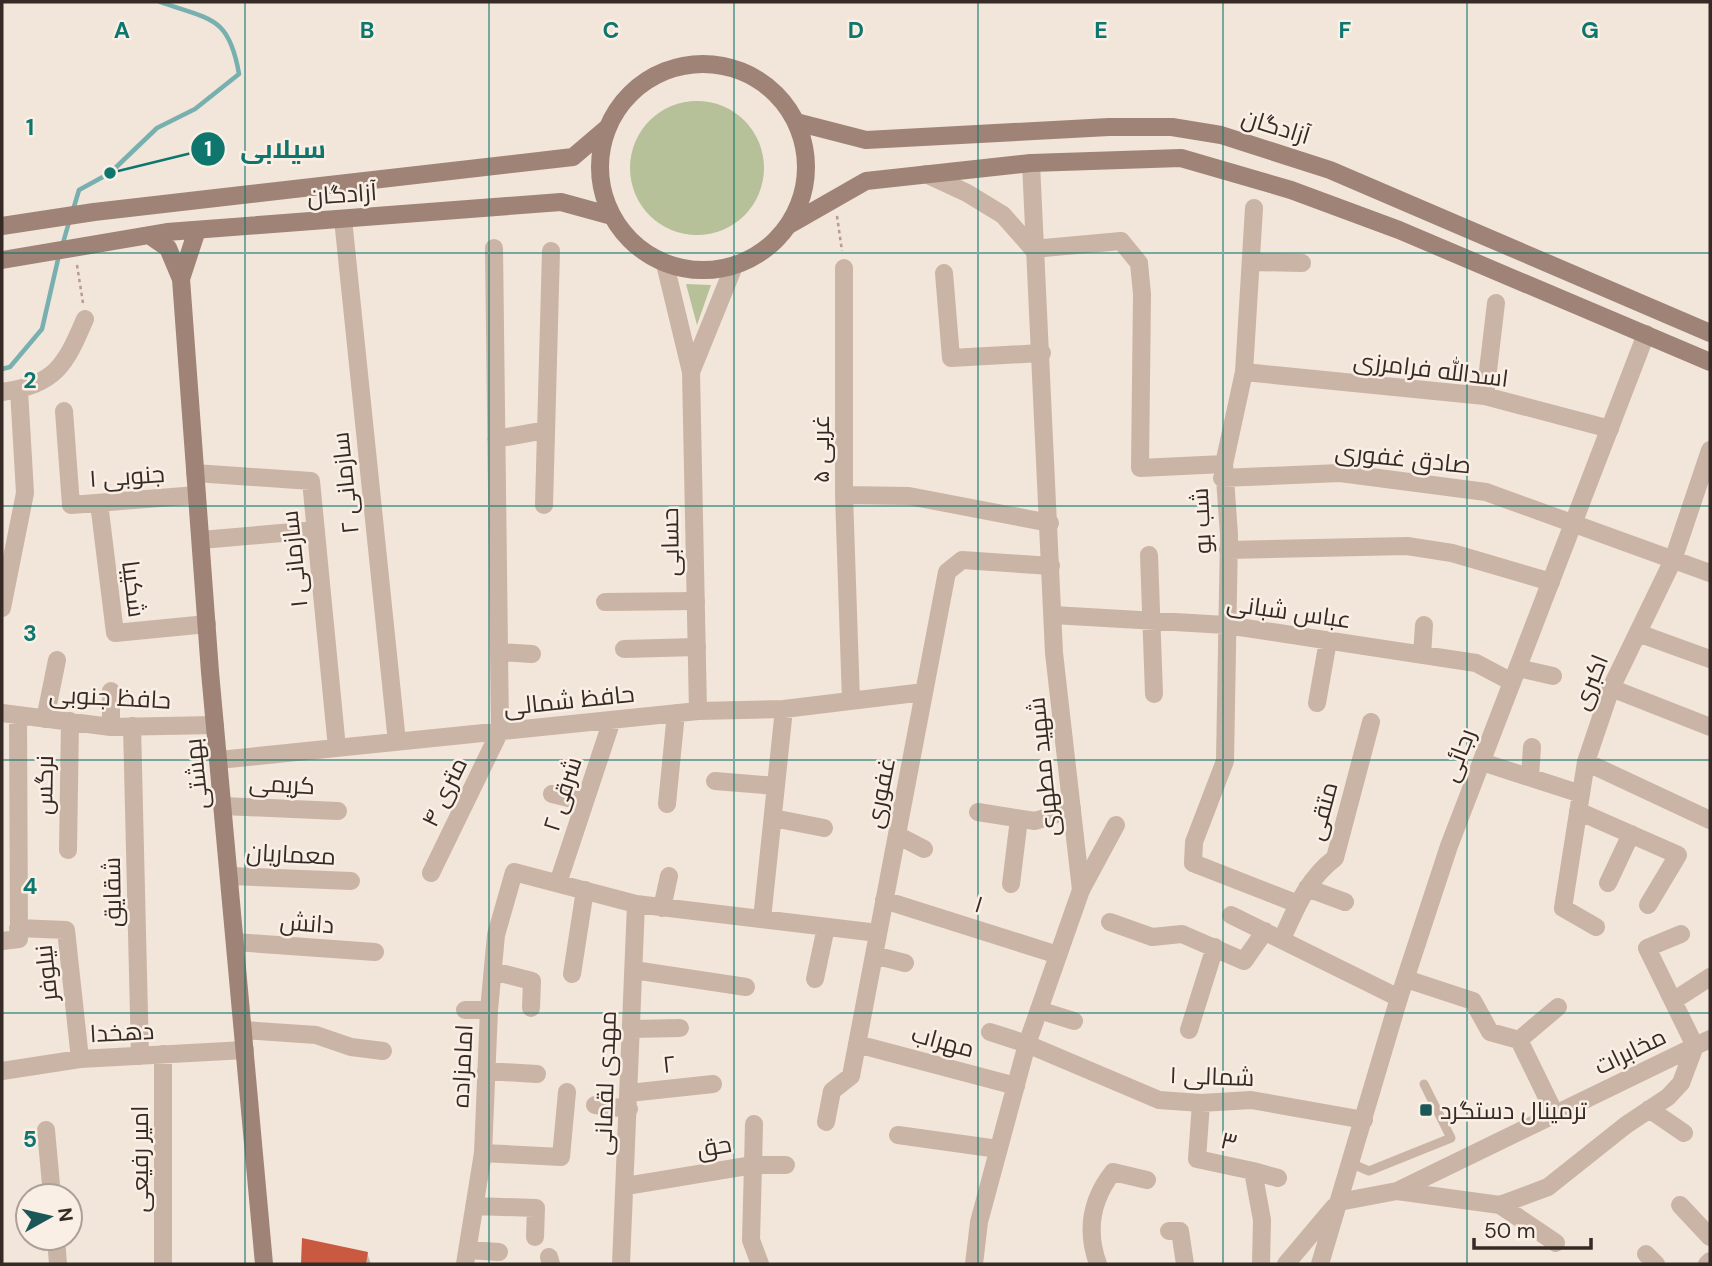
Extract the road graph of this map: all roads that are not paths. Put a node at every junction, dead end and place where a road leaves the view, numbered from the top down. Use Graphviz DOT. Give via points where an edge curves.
graph roads {
  1 [pos="796,122"];
  2 [pos="607,128"];
  3 [pos="1031,163"];
  4 [pos="926,174"];
  5 [pos="1254,208"];
  6 [pos="612,216"];
  7 [pos="343,219"];
  8 [pos="789,225"];
  9 [pos="2,226"];
  10 [pos="197,230"];
  11 [pos="149,235"];
  12 [pos="494,248"];
  13 [pos="1033,249"];
  14 [pos="551,251"];
  15 [pos="2,260"];
  16 [pos="1251,262"];
  17 [pos="1302,263"];
  18 [pos="665,264"];
  19 [pos="734,266"];
  20 [pos="844,268"];
  21 [pos="944,273"];
  22 [pos="181,279"];
  23 [pos="1496,303"];
  24 [pos="1656,310"];
  25 [pos="85,318"];
  26 [pos="1710,333"];
  27 [pos="1646,334"];
  28 [pos="1042,353"];
  29 [pos="1710,362"];
  30 [pos="691,372"];
  31 [pos="1244,372"];
  32 [pos="11,391"];
  33 [pos="1485,396"];
  34 [pos="64,411"];
  35 [pos="1610,429"];
  36 [pos="546,430"];
  37 [pos="496,439"];
  38 [pos="1710,450"];
  39 [pos="1223,471"];
  40 [pos="195,473"];
  41 [pos="197,495"];
  42 [pos="844,495"];
  43 [pos="99,503"];
  44 [pos="544,505"];
  45 [pos="1050,523"];
  46 [pos="1574,523"];
  47 [pos="316,530"];
  48 [pos="201,540"];
  49 [pos="1228,550"];
  50 [pos="1149,555"];
  51 [pos="1674,560"];
  52 [pos="1051,566"];
  53 [pos="1710,573"];
  54 [pos="1551,582"];
  55 [pos="696,601"];
  56 [pos="605,602"];
  57 [pos="2,608"];
  58 [pos="1053,615"];
  59 [pos="1153,621"];
  60 [pos="207,624"];
  61 [pos="1226,625"];
  62 [pos="1424,625"];
  63 [pos="1638,633"];
  64 [pos="1328,641"];
  65 [pos="696,647"];
  66 [pos="624,649"];
  67 [pos="499,652"];
  68 [pos="532,654"];
  69 [pos="1422,655"];
  70 [pos="1710,659"];
  71 [pos="57,660"];
  72 [pos="1515,675"];
  73 [pos="1553,676"];
  74 [pos="1611,688"];
  75 [pos="111,691"];
  76 [pos="924,692"];
  77 [pos="1154,694"];
  78 [pos="851,701"];
  79 [pos="1317,703"];
  80 [pos="784,709"];
  81 [pos="698,711"];
  82 [pos="676,713"];
  83 [pos="10,714"];
  84 [pos="45,719"];
  85 [pos="612,720"];
  86 [pos="70,722"];
  87 [pos="1371,722"];
  88 [pos="215,725"];
  89 [pos="132,726"];
  90 [pos="111,727"];
  91 [pos="1710,727"];
  92 [pos="500,732"];
  93 [pos="397,742"];
  94 [pos="1532,747"];
  95 [pos="337,748"];
  96 [pos="219,760"];
  97 [pos="1482,762"];
  98 [pos="1586,762"];
  99 [pos="1530,777"];
  100 [pos="715,780"];
  101 [pos="776,786"];
  102 [pos="552,794"];
  103 [pos="585,802"];
  104 [pos="1580,802"];
  105 [pos="667,804"];
  106 [pos="223,806"];
  107 [pos="1072,809"];
  108 [pos="338,811"];
  109 [pos="978,812"];
  110 [pos="773,818"];
  111 [pos="1019,819"];
  112 [pos="1710,820"];
  113 [pos="1116,825"];
  114 [pos="824,828"];
  115 [pos="1631,834"];
  116 [pos="897,835"];
  117 [pos="924,849"];
  118 [pos="68,850"];
  119 [pos="431,873"];
  120 [pos="230,876"];
  121 [pos="669,876"];
  122 [pos="351,881"];
  123 [pos="558,883"];
  124 [pos="1608,883"];
  125 [pos="1011,884"];
  126 [pos="585,890"];
  127 [pos="1081,890"];
  128 [pos="1303,896"];
  129 [pos="884,900"];
  130 [pos="1345,902"];
  131 [pos="636,904"];
  132 [pos="1648,905"];
  133 [pos="662,908"];
  134 [pos="1231,915"];
  135 [pos="762,919"];
  136 [pos="1110,922"];
  137 [pos="825,927"];
  138 [pos="1596,927"];
  139 [pos="18,928"];
  140 [pos="1265,931"];
  141 [pos="878,933"];
  142 [pos="1681,934"];
  143 [pos="1282,940"];
  144 [pos="2,941"];
  145 [pos="236,942"];
  146 [pos="1215,947"];
  147 [pos="375,952"];
  148 [pos="874,955"];
  149 [pos="1058,955"];
  150 [pos="905,963"];
  151 [pos="634,970"];
  152 [pos="493,971"];
  153 [pos="572,974"];
  154 [pos="1710,977"];
  155 [pos="815,979"];
  156 [pos="1406,979"];
  157 [pos="746,987"];
  158 [pos="1399,998"];
  159 [pos="1673,1001"];
  160 [pos="1558,1007"];
  161 [pos="531,1008"];
  162 [pos="466,1010"];
  163 [pos="489,1010"];
  164 [pos="1039,1010"];
  165 [pos="1074,1021"];
  166 [pos="680,1028"];
  167 [pos="243,1030"];
  168 [pos="631,1030"];
  169 [pos="1189,1030"];
  170 [pos="990,1032"];
  171 [pos="1519,1040"];
  172 [pos="1703,1043"];
  173 [pos="857,1044"];
  174 [pos="1027,1044"];
  175 [pos="245,1050"];
  176 [pos="383,1051"];
  177 [pos="163,1054"];
  178 [pos="140,1056"];
  179 [pos="80,1059"];
  180 [pos="2,1071"];
  181 [pos="486,1071"];
  182 [pos="537,1074"];
  183 [pos="713,1084"];
  184 [pos="1424,1084"];
  185 [pos="1016,1086"];
  186 [pos="567,1093"];
  187 [pos="629,1101"];
  188 [pos="1201,1103"];
  189 [pos="595,1105"];
  190 [pos="1649,1109"];
  191 [pos="1555,1114"];
  192 [pos="1364,1120"];
  193 [pos="826,1122"];
  194 [pos="754,1124"];
  195 [pos="46,1130"];
  196 [pos="1684,1133"];
  197 [pos="898,1135"];
  198 [pos="998,1149"];
  199 [pos="483,1153"];
  200 [pos="1350,1163"];
  201 [pos="753,1165"];
  202 [pos="786,1165"];
  203 [pos="1253,1171"];
  204 [pos="1278,1178"];
  205 [pos="1147,1180"];
  206 [pos="51,1182"];
  207 [pos="626,1186"];
  208 [pos="1397,1191"];
  209 [pos="1339,1202"];
  210 [pos="1500,1205"];
  211 [pos="1680,1205"];
  212 [pos="475,1206"];
  213 [pos="1169,1231"];
  214 [pos="535,1237"];
  215 [pos="1710,1237"];
  216 [pos="1556,1243"];
  217 [pos="499,1252"];
  218 [pos="467,1257"];
  219 [pos="163,1264"];
  220 [pos="264,1264"];
  221 [pos="621,1264"];
  222 [pos="760,1264"];
  223 [pos="974,1264"];
  224 [pos="1098,1264"];
  225 [pos="1185,1264"];
  226 [pos="1261,1264"];
  227 [pos="1286,1264"];
  228 [pos="1320,1264"];
  1 -- 2 [label="main road" via="776,94 749,74 716,64 683,65 651,77 625,99"];
  1 -- 8 [label="main road" via="806,156 803,192"];
  1 -- 24 [label="main road, آزادگان" via="866,140 1109,127 1172,127 1221,135 1330,170"];
  2 -- 6 [label="main road" via="600,157 602,187"];
  2 -- 9 [label="main road" via="573,157"];
  3 -- 4 [label="main road"];
  3 -- 13 [label="street, شهید مطهری"];
  3 -- 27 [label="main road" via="1181,158 1291,190 1399,230"];
  4 -- 8 [label="main road" via="866,181"];
  4 -- 13 [label="street" via="1003,215"];
  5 -- 16 [label="street"];
  6 -- 7 [label="main road, آزادگان" via="561,202"];
  6 -- 18 [label="main road" via="626,236"];
  7 -- 10 [label="main road, آزادگان"];
  7 -- 93 [label="street, سازمانی ۲"];
  8 -- 19 [label="main road" via="765,250"];
  10 -- 11 [label="main road, آزادگان"];
  10 -- 22 [label="main road"];
  11 -- 15 [label="main road, آزادگان"];
  11 -- 22 [label="main road" via="168,248"];
  12 -- 37 [label="street"];
  13 -- 28 [label="street, شهید مطهری"];
  13 -- 39 [label="street, شب بو" via="1121,241 1139,263 1142,295 1140,468"];
  14 -- 36 [label="street"];
  16 -- 17 [label="street"];
  16 -- 31 [label="street"];
  18 -- 19 [label="main road" via="699,271"];
  18 -- 30 [label="street, حسابی"];
  19 -- 30 [label="street, حسابی"];
  20 -- 42 [label="street, ۵ غربی"];
  21 -- 28 [label="street" via="951,358"];
  22 -- 40 [label="main road, بهشتی"];
  23 -- 33 [label="street"];
  24 -- 26 [label="main road, آزادگان"];
  24 -- 27 [label="main road"];
  25 -- 32 [label="street" via="66,363 30,388"];
  27 -- 29 [label="main road"];
  27 -- 35 [label="street, رجائی"];
  28 -- 45 [label="street, شهید مطهری"];
  30 -- 55 [label="street, حسابی"];
  31 -- 33 [label="street, اسدالله فرامرزی"];
  31 -- 39 [label="street"];
  32 -- 57 [label="street" via="24,493"];
  33 -- 35 [label="street, اسدالله فرامرزی"];
  34 -- 43 [label="street, ۱ جنوبی" via="71,505"];
  35 -- 46 [label="street, رجائی"];
  36 -- 37 [label="street"];
  36 -- 44 [label="street"];
  37 -- 67 [label="street"];
  38 -- 51 [label="street, اکبری"];
  39 -- 46 [label="street, صادق غفوری" via="1340,473 1486,492"];
  39 -- 49 [label="street, شب بو"];
  40 -- 41 [label="main road, بهشتی"];
  40 -- 47 [label="street, سازمانی ۱" via="311,481"];
  41 -- 43 [label="street, ۱ جنوبی"];
  41 -- 48 [label="main road, بهشتی"];
  42 -- 45 [label="street" via="909,496"];
  42 -- 78 [label="street, ۵ غربی"];
  43 -- 60 [label="street, شکیبا" via="115,633"];
  45 -- 52 [label="street, شهید مطهری"];
  46 -- 51 [label="street, صادق غفوری"];
  46 -- 54 [label="street, رجائی"];
  47 -- 48 [label="street"];
  47 -- 95 [label="street, سازمانی ۱"];
  48 -- 60 [label="main road, بهشتی"];
  49 -- 54 [label="street" via="1407,546 1451,553"];
  49 -- 61 [label="street, شب بو"];
  50 -- 59 [label="street"];
  51 -- 53 [label="street, صادق غفوری"];
  51 -- 63 [label="street, اکبری"];
  52 -- 58 [label="street, شهید مطهری"];
  52 -- 76 [label="street, غفوری" via="961,559 947,572"];
  54 -- 72 [label="street, رجائی"];
  55 -- 56 [label="street"];
  55 -- 65 [label="street, حسابی"];
  58 -- 59 [label="street, عباس شبانی"];
  58 -- 107 [label="street, شهید مطهری"];
  59 -- 61 [label="street, عباس شبانی"];
  59 -- 77 [label="street"];
  60 -- 88 [label="main road, بهشتی"];
  61 -- 64 [label="street, عباس شبانی"];
  61 -- 128 [label="street, شب بو" via="1225,761 1194,842 1193,863"];
  62 -- 69 [label="street"];
  63 -- 70 [label="street"];
  63 -- 74 [label="street, اکبری"];
  64 -- 69 [label="street, عباس شبانی" via="1376,656"];
  64 -- 79 [label="street"];
  65 -- 66 [label="street"];
  65 -- 81 [label="street, حسابی"];
  67 -- 68 [label="street"];
  67 -- 92 [label="street"];
  69 -- 72 [label="street, عباس شبانی" via="1476,663"];
  71 -- 84 [label="street"];
  72 -- 73 [label="street, عباس شبانی"];
  72 -- 97 [label="street, رجائی"];
  74 -- 91 [label="street"];
  74 -- 98 [label="street, اکبری"];
  75 -- 90 [label="street"];
  76 -- 78 [label="street, حافظ شمالی"];
  76 -- 116 [label="street, غفوری"];
  78 -- 80 [label="street, حافظ شمالی"];
  80 -- 81 [label="street, حافظ شمالی"];
  80 -- 101 [label="street"];
  81 -- 82 [label="street, حافظ شمالی"];
  82 -- 85 [label="street, حافظ شمالی"];
  82 -- 105 [label="street"];
  83 -- 84 [label="street, حافظ جنوبی"];
  83 -- 139 [label="street, نیلوفر"];
  84 -- 86 [label="street, حافظ جنوبی"];
  85 -- 92 [label="street, حافظ شمالی"];
  85 -- 103 [label="street, ۲ شرقی"];
  86 -- 90 [label="street, حافظ جنوبی"];
  86 -- 118 [label="street, نرگس"];
  87 -- 128 [label="street, متقی" via="1335,858 1318,870"];
  88 -- 89 [label="street, حافظ جنوبی"];
  88 -- 96 [label="main road, بهشتی"];
  89 -- 90 [label="street, حافظ جنوبی"];
  89 -- 178 [label="street, شقایق"];
  92 -- 93 [label="street, حافظ شمالی"];
  92 -- 119 [label="street, ۴ متری"];
  93 -- 95 [label="street, حافظ شمالی"];
  94 -- 99 [label="street"];
  95 -- 96 [label="street, حافظ شمالی"];
  96 -- 106 [label="main road, بهشتی"];
  97 -- 99 [label="street"];
  97 -- 156 [label="street, رجائی"];
  98 -- 104 [label="street, اکبری"];
  98 -- 112 [label="street"];
  99 -- 104 [label="street"];
  100 -- 101 [label="street"];
  101 -- 110 [label="street"];
  102 -- 103 [label="street"];
  103 -- 123 [label="street, ۲ شرقی"];
  104 -- 115 [label="street"];
  104 -- 138 [label="street, اکبری" via="1563,908"];
  106 -- 108 [label="street, کریمی"];
  106 -- 120 [label="main road, بهشتی"];
  107 -- 111 [label="street" via="1035,821"];
  107 -- 127 [label="street, شهید مطهری"];
  109 -- 111 [label="street"];
  110 -- 114 [label="street"];
  110 -- 135 [label="street"];
  111 -- 125 [label="street"];
  113 -- 127 [label="street"];
  115 -- 124 [label="street"];
  115 -- 132 [label="street" via="1678,855"];
  116 -- 117 [label="street"];
  116 -- 129 [label="street, غفوری"];
  120 -- 122 [label="street, معماریان"];
  120 -- 145 [label="main road, بهشتی"];
  121 -- 133 [label="street"];
  123 -- 126 [label="street"];
  123 -- 152 [label="street, امامزاده" via="514,872 496,935"];
  126 -- 131 [label="street"];
  126 -- 153 [label="street"];
  127 -- 149 [label="street, شهید مطهری"];
  128 -- 130 [label="street"];
  128 -- 143 [label="street, متقی"];
  129 -- 141 [label="street, غفوری"];
  129 -- 149 [label="street, ۱"];
  131 -- 133 [label="street"];
  131 -- 151 [label="street, مهدی لقمانی"];
  133 -- 135 [label="street"];
  134 -- 140 [label="street"];
  135 -- 137 [label="street"];
  136 -- 146 [label="street" via="1152,937 1182,934"];
  137 -- 141 [label="street"];
  137 -- 155 [label="street"];
  139 -- 144 [label="street, نیلوفر" via="19,939"];
  139 -- 179 [label="street, نیلوفر" via="66,930"];
  140 -- 143 [label="street"];
  140 -- 146 [label="street" via="1244,961"];
  141 -- 148 [label="street, غفوری"];
  142 -- 159 [label="street" via="1647,948"];
  143 -- 158 [label="street"];
  145 -- 147 [label="street, دانش"];
  145 -- 167 [label="main road, بهشتی"];
  146 -- 169 [label="street"];
  148 -- 150 [label="street"];
  148 -- 173 [label="street, غفوری"];
  149 -- 164 [label="street, شهید مطهری"];
  151 -- 157 [label="street"];
  151 -- 168 [label="street, مهدی لقمانی"];
  152 -- 161 [label="street" via="532,981"];
  152 -- 163 [label="street, امامزاده"];
  154 -- 159 [label="street"];
  156 -- 158 [label="street, رجائی"];
  156 -- 171 [label="street" via="1473,1001 1490,1032"];
  158 -- 192 [label="street, رجائی"];
  159 -- 172 [label="street"];
  160 -- 171 [label="street"];
  162 -- 163 [label="street"];
  163 -- 181 [label="street, امامزاده"];
  164 -- 165 [label="street"];
  164 -- 174 [label="street, شهید مطهری"];
  166 -- 168 [label="street"];
  167 -- 175 [label="main road, بهشتی"];
  167 -- 176 [label="street" via="316,1035 351,1047"];
  168 -- 187 [label="street, مهدی لقمانی"];
  170 -- 174 [label="street, ۱ شمالی"];
  171 -- 191 [label="street"];
  172 -- 190 [label="street" via="1681,1083"];
  172 -- 191 [label="street, مخابرات"];
  173 -- 185 [label="street, مهراب"];
  173 -- 193 [label="street, غفوری" via="851,1076 832,1091"];
  174 -- 185 [label="street, شهید مطهری"];
  174 -- 188 [label="street, ۱ شمالی" via="1159,1100"];
  175 -- 177 [label="street, دهخدا"];
  175 -- 220 [label="main road, بهشتی"];
  177 -- 178 [label="street, دهخدا"];
  177 -- 219 [label="street, امیر رفیعی"];
  178 -- 179 [label="street, دهخدا"];
  179 -- 180 [label="street, دهخدا"];
  181 -- 182 [label="street"];
  181 -- 199 [label="street, امامزاده"];
  183 -- 187 [label="street, ۲"];
  184 -- 200 [label="lane" via="1451,1138 1369,1171"];
  185 -- 198 [label="street, شهید مطهری"];
  186 -- 199 [label="street" via="561,1157"];
  187 -- 189 [label="street, ۲"];
  187 -- 207 [label="street, مهدی لقمانی"];
  188 -- 192 [label="street, ۱ شمالی" via="1251,1100"];
  188 -- 203 [label="street, ۳" via="1197,1159"];
  190 -- 196 [label="street"];
  190 -- 210 [label="street" via="1548,1187"];
  191 -- 208 [label="street, مخابرات"];
  192 -- 200 [label="street, رجائی"];
  194 -- 201 [label="street"];
  195 -- 206 [label="street"];
  197 -- 198 [label="street"];
  198 -- 223 [label="street, شهید مطهری" via="979,1222"];
  199 -- 212 [label="street, امامزاده"];
  200 -- 209 [label="street, رجائی"];
  201 -- 202 [label="street"];
  201 -- 207 [label="street, حق"];
  201 -- 222 [label="street, حق" via="751,1240"];
  203 -- 204 [label="street"];
  203 -- 226 [label="street, ۳" via="1262,1220"];
  205 -- 224 [label="street" via="1113,1172 1099,1190 1089,1229"];
  207 -- 221 [label="street, مهدی لقمانی"];
  208 -- 209 [label="street, مخابرات"];
  208 -- 210 [label="street"];
  209 -- 227 [label="street"];
  209 -- 228 [label="street, رجائی"];
  210 -- 216 [label="street"];
  211 -- 215 [label="street"];
  212 -- 214 [label="street" via="536,1208"];
  212 -- 218 [label="street, امامزاده"];
  213 -- 225 [label="street" via="1180,1231"];
  217 -- 218 [label="street"];
}
